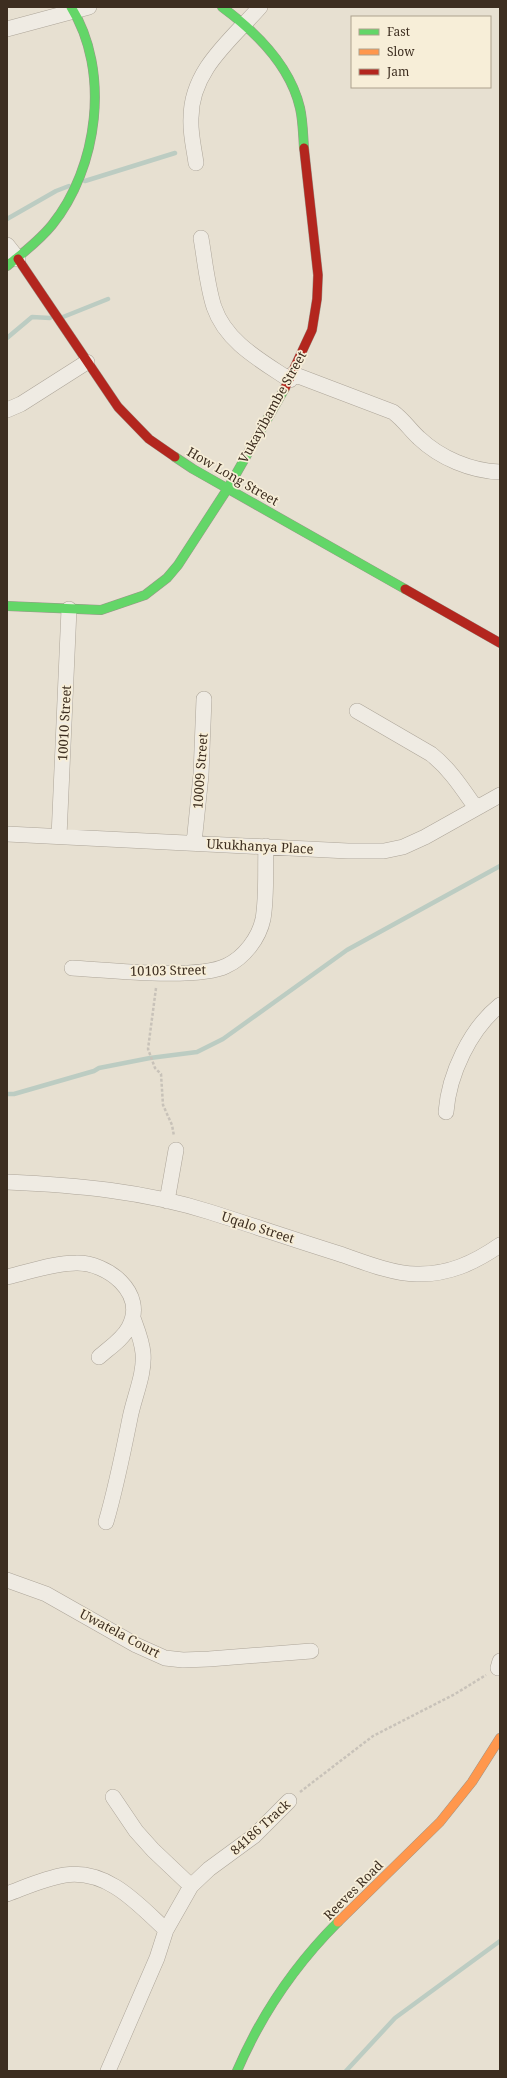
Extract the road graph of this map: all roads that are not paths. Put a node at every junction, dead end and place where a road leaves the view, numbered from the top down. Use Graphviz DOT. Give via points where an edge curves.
graph roads {
  1 [pos="89,7"];
  2 [pos="222,7"];
  3 [pos="260,7"];
  4 [pos="72,9"];
  5 [pos="245,24"];
  6 [pos="7,29"];
  7 [pos="196,163"];
  8 [pos="201,238"];
  9 [pos="7,245"];
  10 [pos="12,263"];
  11 [pos="87,362"];
  12 [pos="291,377"];
  13 [pos="7,410"];
  14 [pos="500,472"];
  15 [pos="228,488"];
  16 [pos="7,606"];
  17 [pos="69,609"];
  18 [pos="500,643"];
  19 [pos="204,699"];
  20 [pos="357,711"];
  21 [pos="500,795"];
  22 [pos="476,808"];
  23 [pos="7,834"];
  24 [pos="59,837"];
  25 [pos="194,843"];
  26 [pos="266,846"];
  27 [pos="72,968"];
  28 [pos="500,1005"];
  29 [pos="446,1112"];
  30 [pos="176,1150"];
  31 [pos="7,1182"];
  32 [pos="167,1201"];
  33 [pos="500,1245"];
  34 [pos="7,1277"];
  35 [pos="133,1318"];
  36 [pos="99,1357"];
  37 [pos="106,1522"];
  38 [pos="7,1580"];
  39 [pos="310,1651"];
  40 [pos="500,1738"];
  41 [pos="113,1797"];
  42 [pos="289,1801"];
  43 [pos="191,1886"];
  44 [pos="7,1894"];
  45 [pos="166,1930"];
  46 [pos="108,2071"];
  47 [pos="237,2071"];
  1 -- 4 [label="street"];
  2 -- 5 [label="street, Vukayibambe Street"];
  3 -- 5 [label="street"];
  4 -- 6 [label="street"];
  4 -- 10 [label="street" via="81,28 92,65 95,108 90,149 78,183 61,213 48,230"];
  5 -- 7 [label="street" via="210,62 198,80 192,101 191,119"];
  5 -- 12 [label="street, Vukayibambe Street" via="289,77 300,108 318,288 312,330"];
  8 -- 12 [label="street" via="214,306 222,323 238,344"];
  9 -- 10 [label="street"];
  10 -- 11 [label="street, How Long Street"];
  11 -- 13 [label="street"];
  11 -- 15 [label="street, How Long Street" via="118,407 149,439 193,469"];
  12 -- 14 [label="street" via="382,406 404,420 426,445 448,459 480,470"];
  12 -- 15 [label="street, Vukayibambe Street"];
  15 -- 17 [label="street, Vukayibambe Street" via="178,565 157,587 145,595 101,610"];
  15 -- 18 [label="street, How Long Street"];
  16 -- 17 [label="street, Vukayibambe Street"];
  17 -- 24 [label="street, 10010 Street"];
  19 -- 25 [label="street, 10009 Street" via="201,775"];
  20 -- 22 [label="street" via="431,754 452,774"];
  21 -- 22 [label="street, Ukukhanya Place"];
  22 -- 26 [label="street, Ukukhanya Place" via="415,842 389,850 348,851"];
  23 -- 24 [label="street, Ukukhanya Place"];
  24 -- 25 [label="street, Ukukhanya Place"];
  25 -- 26 [label="street, Ukukhanya Place"];
  26 -- 27 [label="street, 10103 Street" via="262,920 244,953 225,966 186,972"];
  28 -- 29 [label="street" via="480,1027 460,1060 452,1079"];
  30 -- 32 [label="street"];
  31 -- 32 [label="street, Uqalo Street" via="109,1189"];
  32 -- 33 [label="street, Uqalo Street" via="208,1211 369,1265 414,1274 454,1269 470,1263"];
  34 -- 35 [label="street" via="77,1263 90,1266 122,1281 133,1303"];
  35 -- 36 [label="street" via="121,1337"];
  35 -- 37 [label="street" via="142,1346 143,1365"];
  38 -- 39 [label="street, Uwatela Court" via="46,1594 165,1658 209,1659"];
  40 -- 47 [label="street, Reeves Road" via="484,1765 440,1822 324,1937 299,1966 272,2004 247,2047"];
  41 -- 43 [label="street" via="140,1836"];
  42 -- 43 [label="street, 84186 Track" via="254,1836 209,1869"];
  43 -- 45 [label="street, 84186 Track"];
  44 -- 45 [label="street" via="65,1875 95,1878 120,1889"];
  45 -- 46 [label="street, 84186 Track" via="157,1958"];
}
